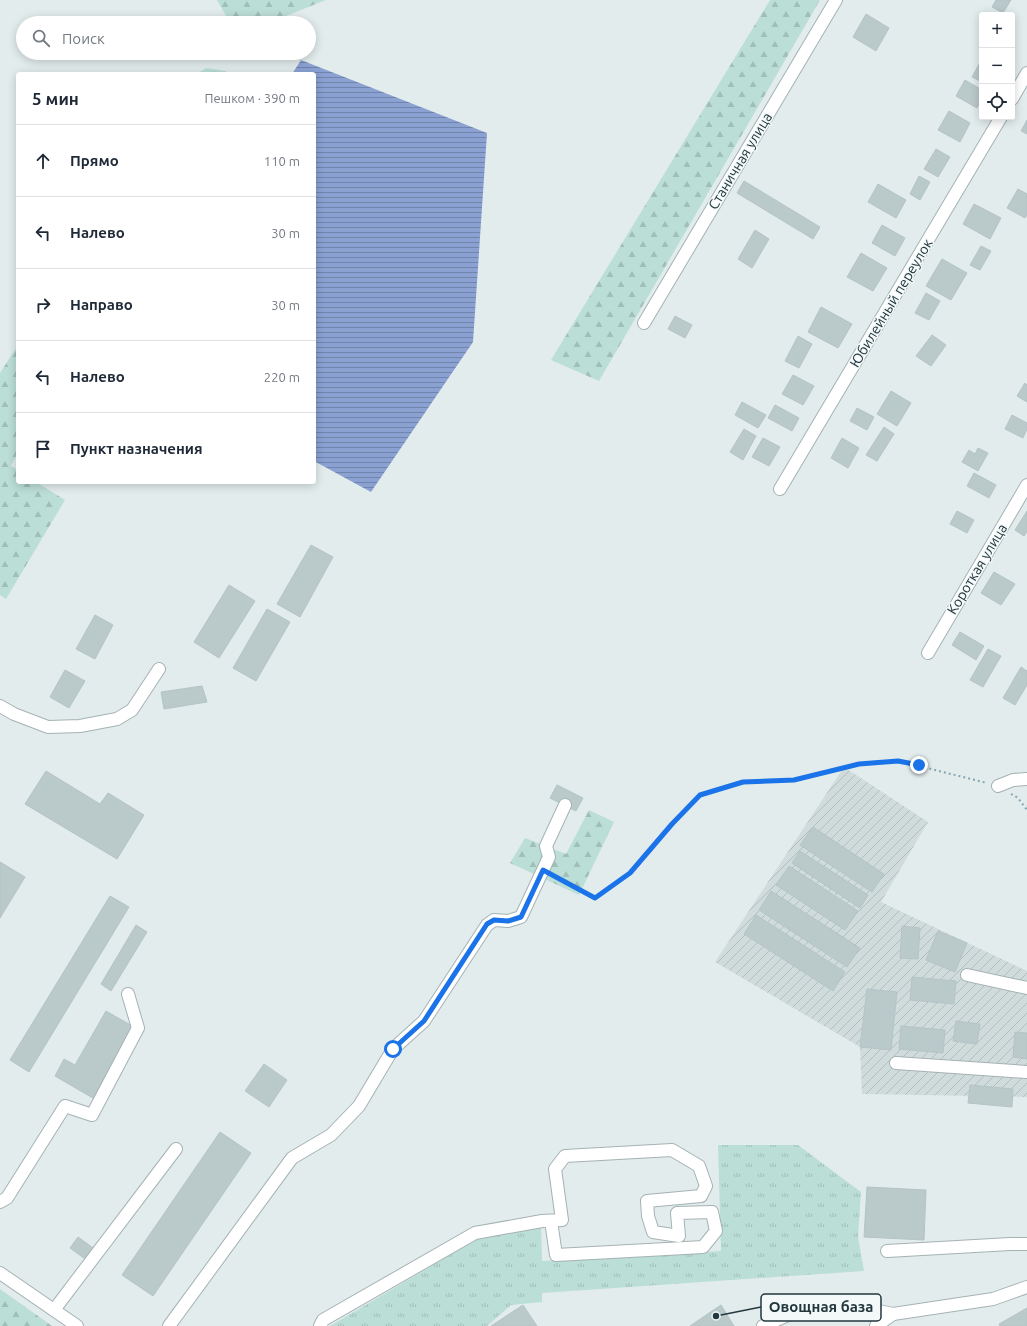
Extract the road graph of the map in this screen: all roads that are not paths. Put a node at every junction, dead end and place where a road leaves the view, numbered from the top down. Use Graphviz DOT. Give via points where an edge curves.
graph roads {
  1 [pos="836,0"];
  2 [pos="1027,73"];
  3 [pos="1015,94"];
  4 [pos="999,120"];
  5 [pos="644,323"];
  6 [pos="1027,485"];
  7 [pos="780,490"];
  8 [pos="928,653"];
  9 [pos="159,669"];
  10 [pos="0,706"];
  11 [pos="1027,779"];
  12 [pos="998,786"];
  13 [pos="566,805"];
  14 [pos="967,975"];
  15 [pos="1027,988"];
  16 [pos="128,994"];
  17 [pos="896,1063"];
  18 [pos="1027,1072"];
  19 [pos="176,1149"];
  20 [pos="0,1202"];
  21 [pos="551,1221"];
  22 [pos="1027,1244"];
  23 [pos="887,1251"];
  24 [pos="0,1273"];
  25 [pos="1027,1287"];
  26 [pos="54,1310"];
  27 [pos="893,1314"];
  28 [pos="77,1326"];
  29 [pos="169,1326"];
  30 [pos="320,1326"];
  31 [pos="764,1326"];
  32 [pos="876,1326"];
  1 -- 5 [label="street, Станичная улица"];
  2 -- 3 [label="street"];
  4 -- 7 [label="street, Юбилейный переулок"];
  6 -- 8 [label="street, Короткая улица"];
  9 -- 10 [label="street" via="132,710 117,720 80,726 48,727"];
  11 -- 12 [label="street" via="1013,780"];
  13 -- 29 [label="street" via="546,846 549,857 521,917 508,921 494,920 487,924 424,1021 393,1049 360,1106 331,1135 292,1158"];
  14 -- 15 [label="street"];
  16 -- 20 [label="street" via="138,1028 92,1115 65,1106 7,1198"];
  17 -- 18 [label="street"];
  19 -- 26 [label="street"];
  21 -- 21 [label="street" via="556,1255 703,1247 716,1231 712,1212 677,1213 679,1236 653,1232 647,1201 701,1196 706,1186 699,1166 672,1150 565,1156 555,1169 562,1220"];
  21 -- 30 [label="street" via="475,1233 323,1320"];
  22 -- 23 [label="street"];
  24 -- 26 [label="street"];
  25 -- 27 [label="street" via="993,1299"];
  26 -- 28 [label="street"];
  27 -- 31 [label="street" via="844,1304 788,1315"];
  27 -- 32 [label="street"];
}
